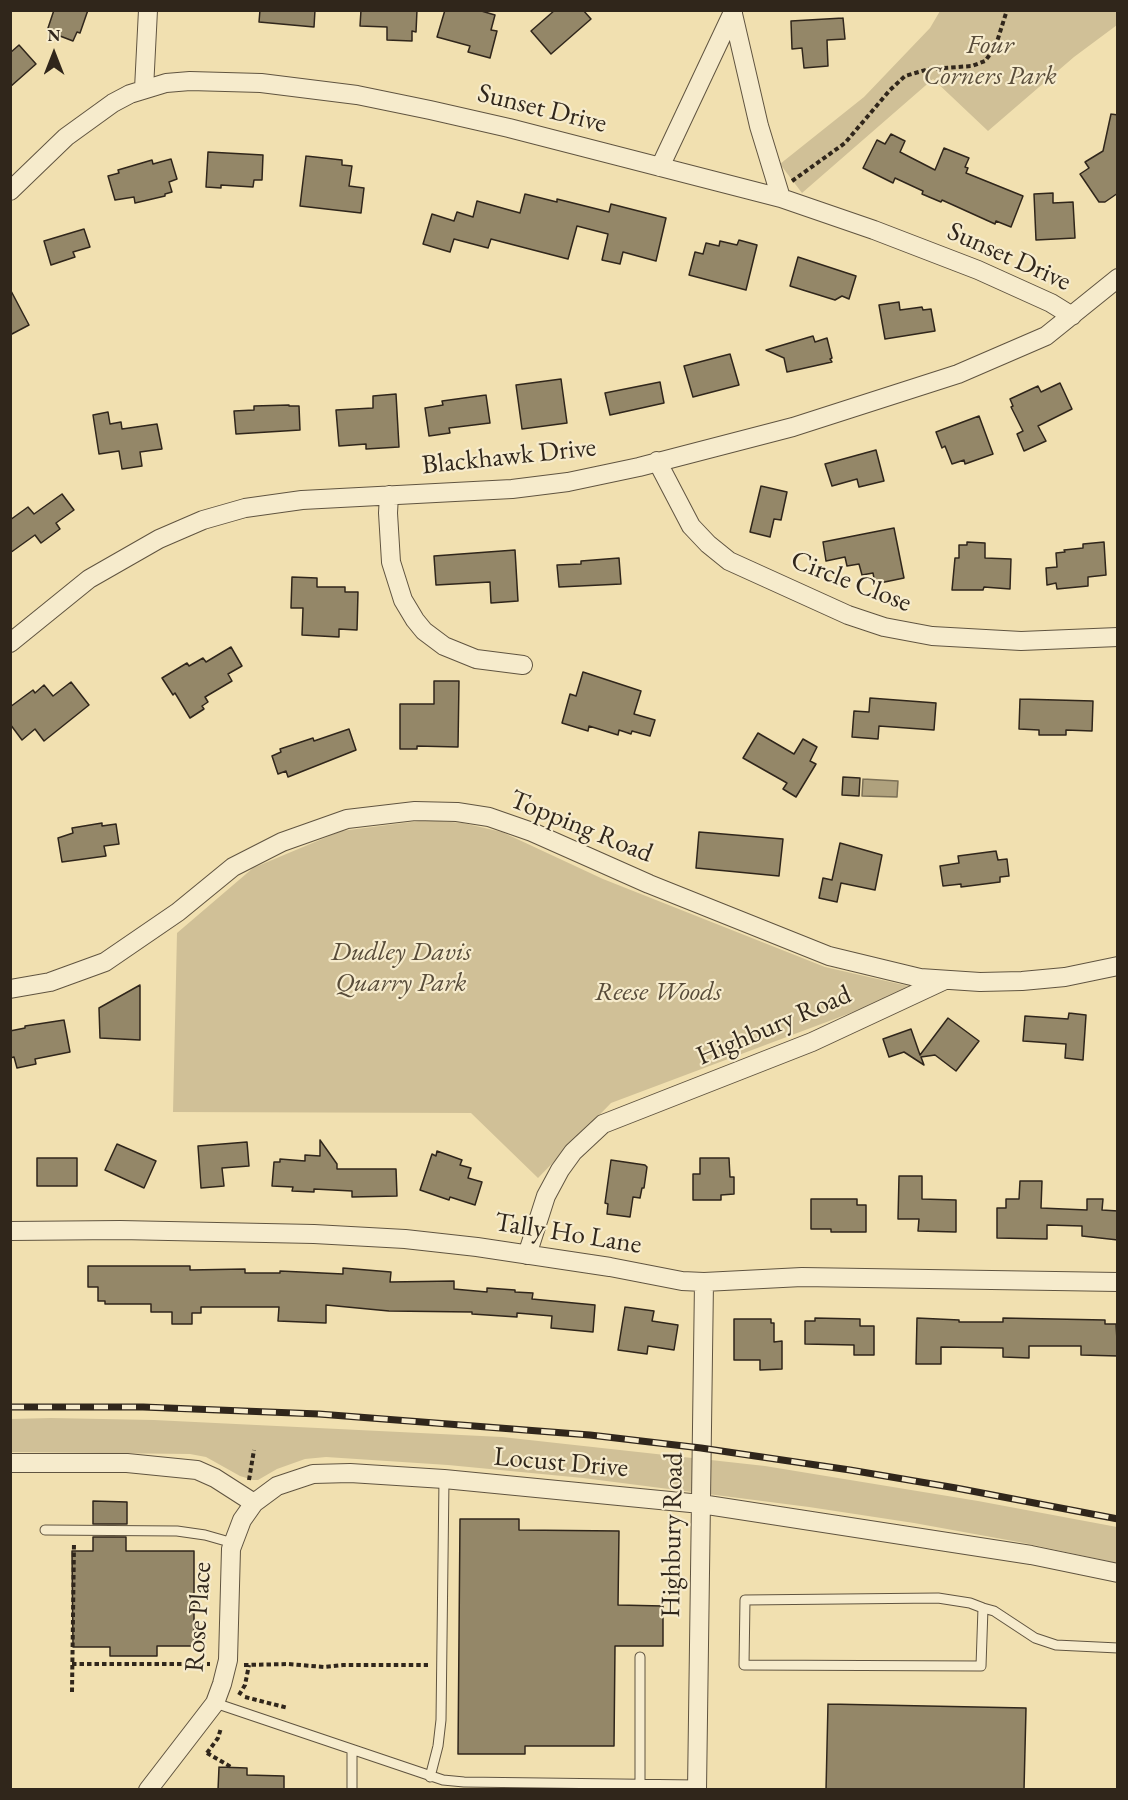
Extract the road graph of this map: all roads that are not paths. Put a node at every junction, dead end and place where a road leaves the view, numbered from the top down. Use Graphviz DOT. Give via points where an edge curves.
graph roads {
  1 [pos="148,10"];
  2 [pos="733,12"];
  3 [pos="144,88"];
  4 [pos="660,167"];
  5 [pos="10,191"];
  6 [pos="780,194"];
  7 [pos="1118,278"];
  8 [pos="1072,316"];
  9 [pos="657,462"];
  10 [pos="389,495"];
  11 [pos="1118,637"];
  12 [pos="10,643"];
  13 [pos="523,665"];
  14 [pos="1118,966"];
  15 [pos="946,980"];
  16 [pos="10,989"];
  17 [pos="10,1231"];
  18 [pos="527,1255"];
  19 [pos="704,1282"];
  20 [pos="1118,1282"];
  21 [pos="10,1463"];
  22 [pos="444,1479"];
  23 [pos="254,1503"];
  24 [pos="701,1504"];
  25 [pos="45,1530"];
  26 [pos="233,1544"];
  27 [pos="1118,1573"];
  28 [pos="983,1608"];
  29 [pos="1118,1648"];
  30 [pos="640,1657"];
  31 [pos="215,1703"];
  32 [pos="352,1751"];
  33 [pos="430,1777"];
  34 [pos="639,1784"];
  35 [pos="697,1787"];
  36 [pos="148,1790"];
  37 [pos="352,1790"];
  1 -- 3 [label="street"];
  2 -- 4 [label="street"];
  2 -- 6 [label="street" via="759,126"];
  3 -- 4 [label="street, Sunset Drive" via="216,80 357,95 509,128"];
  3 -- 5 [label="street, Sunset Drive" via="113,103 66,137"];
  4 -- 6 [label="street, Sunset Drive"];
  6 -- 8 [label="street, Sunset Drive" via="978,270"];
  7 -- 8 [label="street, Blackhawk Drive"];
  8 -- 9 [label="street, Blackhawk Drive" via="1046,336 958,374 793,428"];
  9 -- 10 [label="street, Blackhawk Drive" via="568,482 512,489"];
  9 -- 11 [label="street, Circle Close" via="691,526 729,561 848,615 932,636 1021,641"];
  10 -- 12 [label="street, Blackhawk Drive" via="302,500 245,508 203,520 159,539 89,579"];
  10 -- 13 [label="street" via="391,562 403,600 415,621 444,646 476,659"];
  14 -- 15 [label="street, Highbury Road" via="1037,980"];
  15 -- 16 [label="street, Topping Road" via="920,978 829,956 671,893 532,831 457,812 415,811 347,819 282,842 233,867 178,912 105,962 50,982"];
  15 -- 18 [label="street, Highbury Road" via="812,1042 603,1124 560,1170 546,1196"];
  17 -- 18 [label="street, Tally Ho Lane" via="314,1234 405,1239"];
  18 -- 19 [label="street, Tally Ho Lane"];
  19 -- 20 [label="street, Tally Ho Lane" via="802,1277"];
  19 -- 24 [label="street, Highbury Road"];
  21 -- 23 [label="street" via="128,1463 188,1469 215,1478"];
  22 -- 23 [label="street, Locust Drive" via="313,1474 282,1483"];
  22 -- 24 [label="street, Locust Drive"];
  22 -- 33 [label="lane" via="440,1734"];
  23 -- 26 [label="street, Rose Place"];
  24 -- 27 [label="street, Locust Drive" via="1031,1555"];
  24 -- 35 [label="street, Highbury Road"];
  25 -- 26 [label="lane" via="177,1531"];
  26 -- 31 [label="street, Rose Place" via="227,1664"];
  28 -- 28 [label="lane" via="938,1598 745,1600 744,1665 981,1666"];
  28 -- 29 [label="lane" via="1035,1638 1056,1645"];
  30 -- 34 [label="lane"];
  31 -- 32 [label="lane"];
  31 -- 36 [label="street, Rose Place"];
  32 -- 33 [label="lane"];
  32 -- 37 [label="lane"];
  33 -- 34 [label="lane" via="464,1782"];
  34 -- 35 [label="lane"];
}
